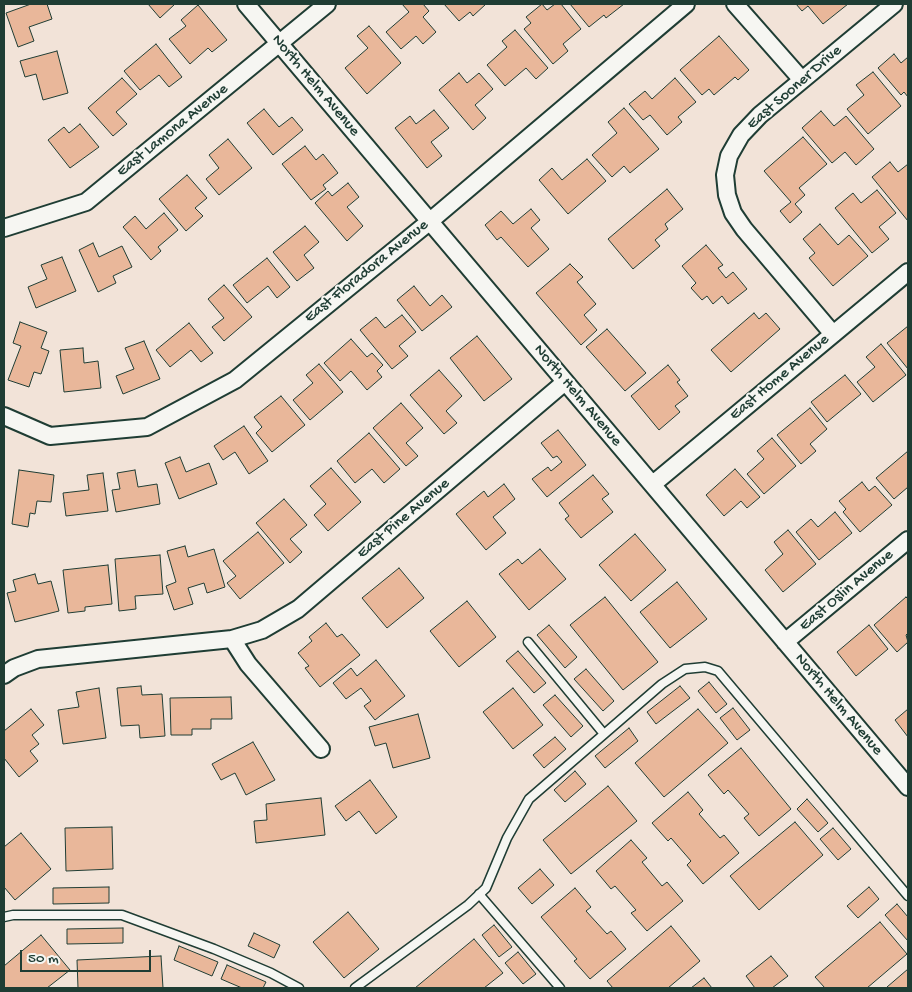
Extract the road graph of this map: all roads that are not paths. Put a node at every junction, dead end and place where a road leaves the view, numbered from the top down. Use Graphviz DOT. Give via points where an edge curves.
graph roads {
  1 [pos="246,4"];
  2 [pos="327,4"];
  3 [pos="686,4"];
  4 [pos="735,4"];
  5 [pos="894,4"];
  6 [pos="279,44"];
  7 [pos="802,80"];
  8 [pos="429,222"];
  9 [pos="4,228"];
  10 [pos="908,272"];
  11 [pos="833,334"];
  12 [pos="565,382"];
  13 [pos="4,416"];
  14 [pos="653,484"];
  15 [pos="908,540"];
  16 [pos="232,639"];
  17 [pos="528,642"];
  18 [pos="785,642"];
  19 [pos="4,676"];
  20 [pos="604,734"];
  21 [pos="321,749"];
  22 [pos="908,787"];
  23 [pos="479,894"];
  24 [pos="908,896"];
  25 [pos="4,918"];
  26 [pos="299,988"];
  27 [pos="355,988"];
  28 [pos="560,988"];
  1 -- 6 [label="street, North Helm Avenue"];
  2 -- 6 [label="street, East Lamona Avenue"];
  3 -- 8 [label="street, East Floradora Avenue"];
  4 -- 7 [label="street"];
  5 -- 7 [label="street, East Sooner Drive"];
  6 -- 8 [label="street, North Helm Avenue"];
  6 -- 9 [label="street, East Lamona Avenue" via="86,202"];
  7 -- 11 [label="street, East Sooner Drive" via="741,135 729,156 725,175 727,195 744,229"];
  8 -- 12 [label="street, North Helm Avenue"];
  8 -- 13 [label="street, East Floradora Avenue" via="235,380 147,427 50,436"];
  10 -- 11 [label="street, East Home Avenue"];
  11 -- 14 [label="street, East Home Avenue"];
  12 -- 14 [label="street, North Helm Avenue"];
  12 -- 16 [label="street, East Pine Avenue" via="298,609 262,630"];
  14 -- 18 [label="street, North Helm Avenue"];
  15 -- 18 [label="street, East Oslin Avenue"];
  16 -- 19 [label="street, East Pine Avenue" via="38,659 14,668"];
  16 -- 21 [label="street" via="248,664"];
  17 -- 20 [label="lane"];
  18 -- 22 [label="street, North Helm Avenue"];
  20 -- 23 [label="lane" via="529,799 507,838 486,888"];
  20 -- 24 [label="lane" via="662,684 685,669 705,667 718,671"];
  23 -- 27 [label="lane"];
  23 -- 28 [label="lane"];
  25 -- 26 [label="lane" via="13,915 122,915 239,959"];
}
